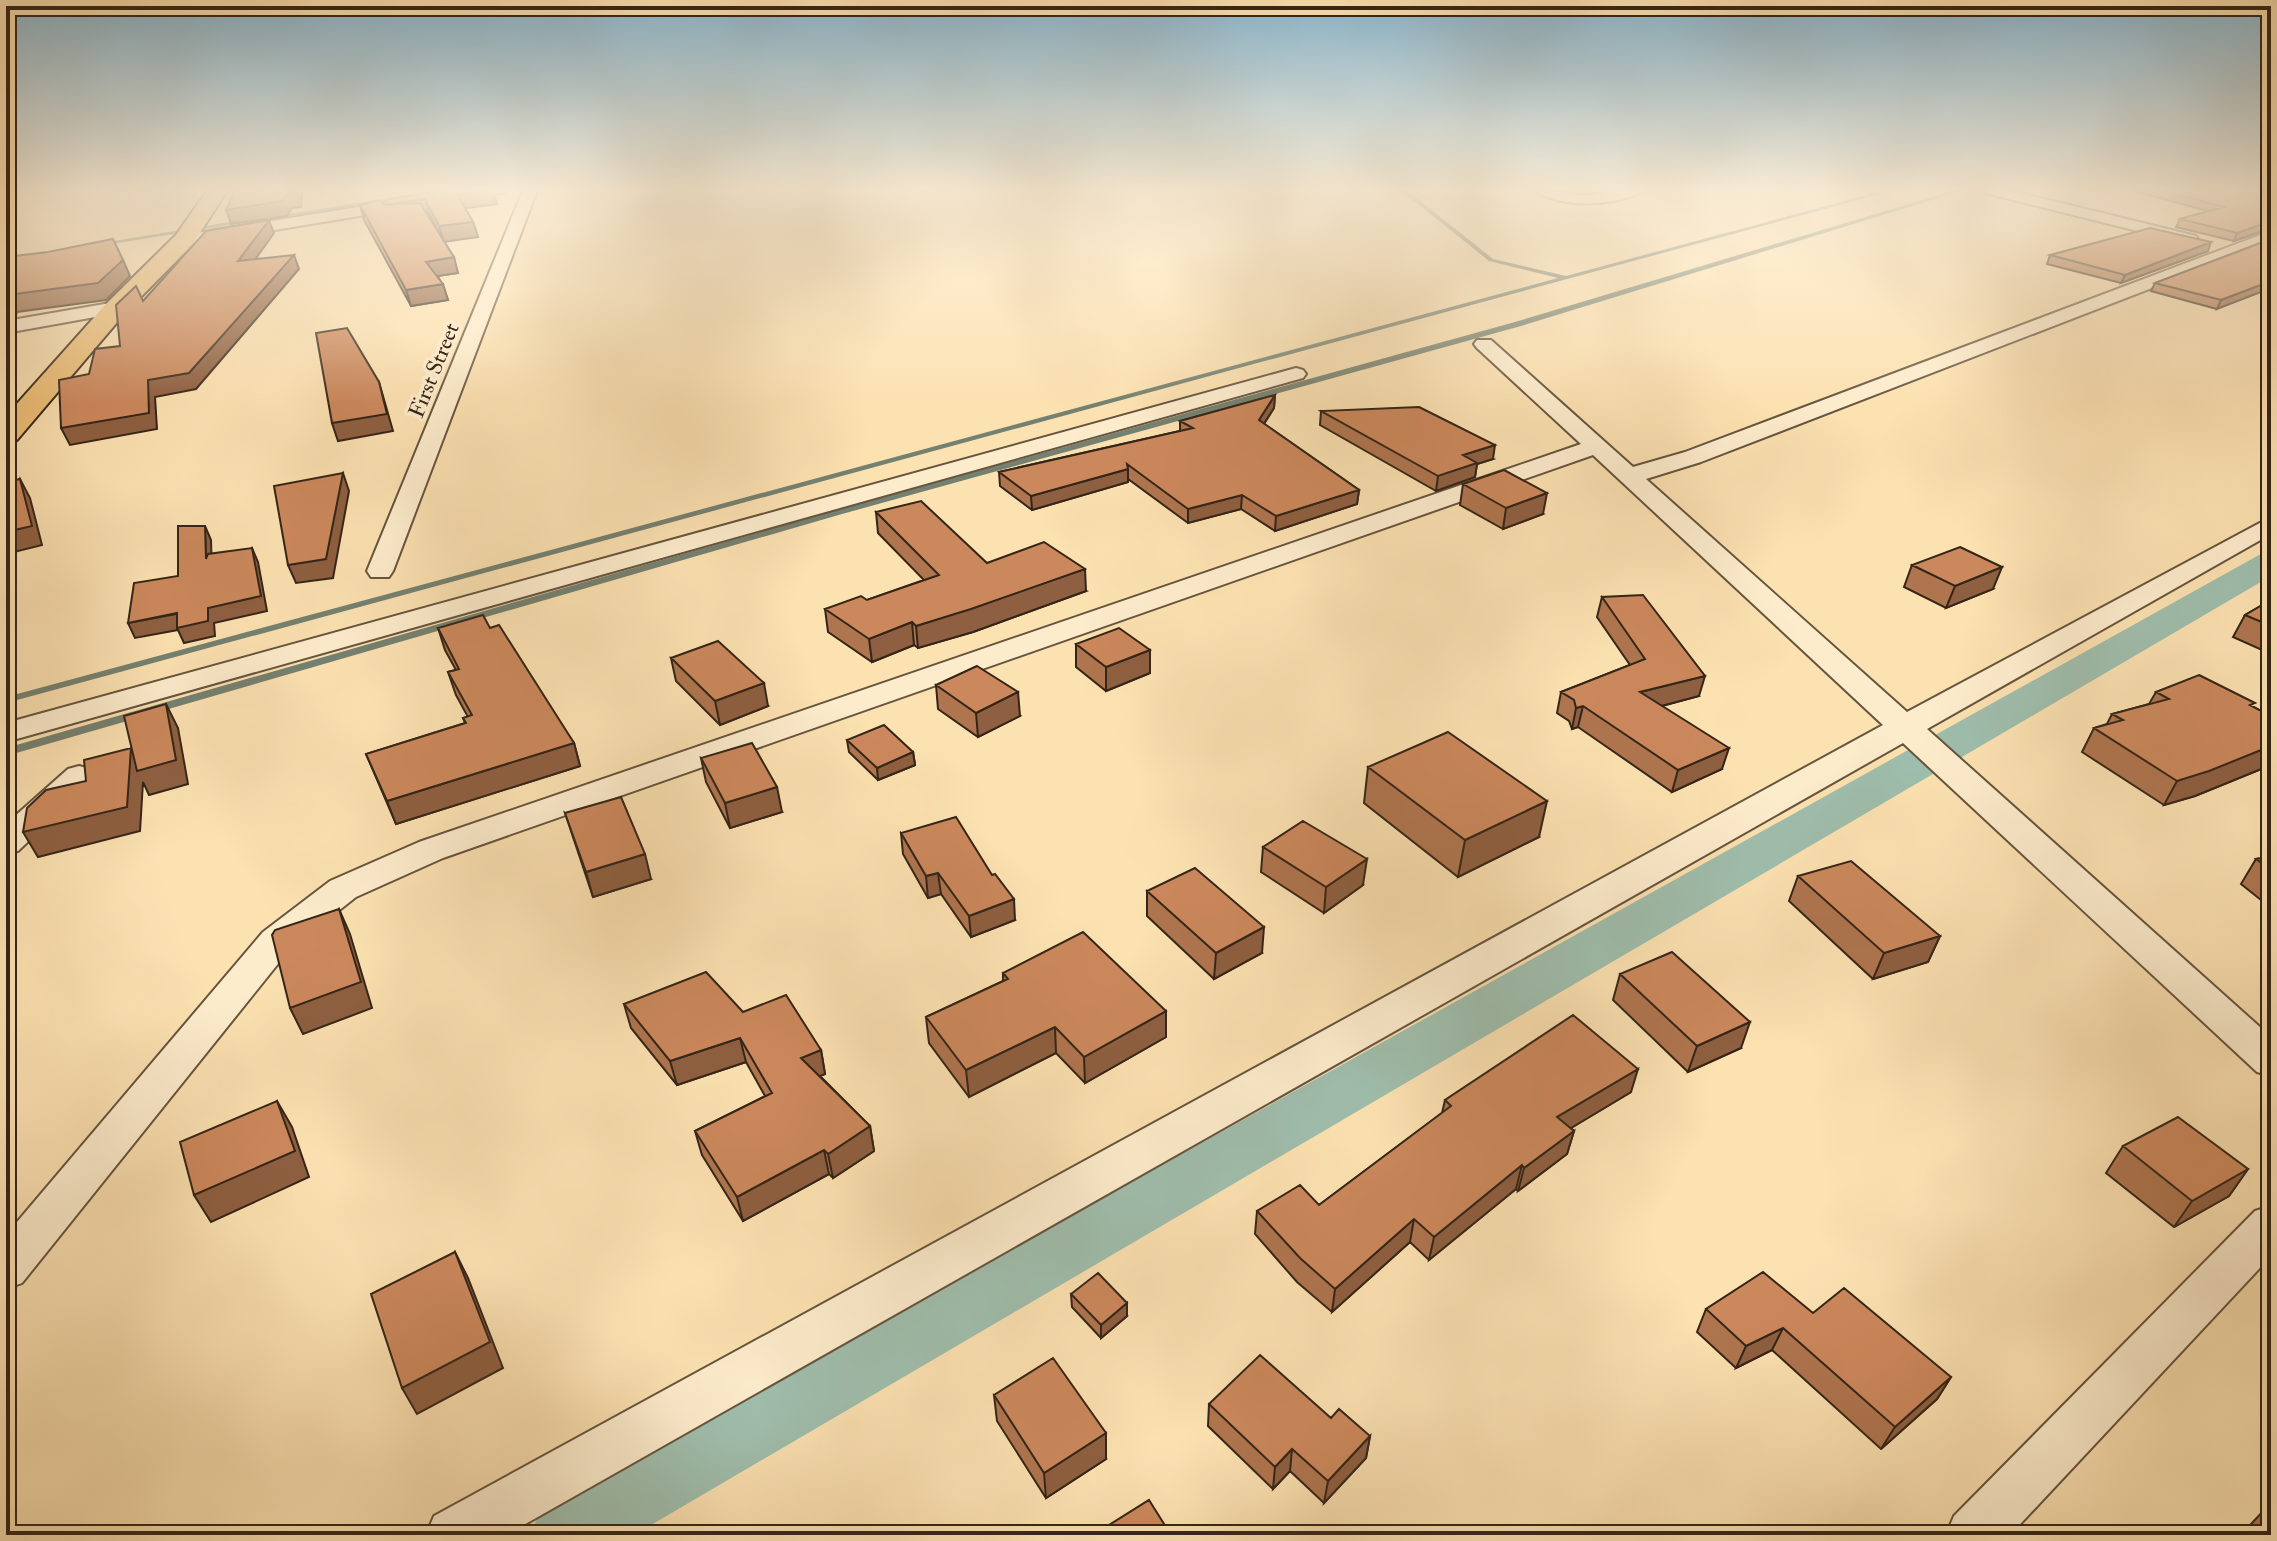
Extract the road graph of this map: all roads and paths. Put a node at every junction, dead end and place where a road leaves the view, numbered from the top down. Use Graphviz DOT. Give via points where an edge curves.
graph roads {
  1 [pos="164,260"];
  2 [pos="503,260"];
  3 [pos="2206,260"];
  4 [pos="116,308"];
  5 [pos="6,327"];
  6 [pos="1484,344"];
  7 [pos="1296,374"];
  8 [pos="6,434"];
  9 [pos="1595,447"];
  10 [pos="1629,475"];
  11 [pos="2271,524"];
  12 [pos="380,571"];
  13 [pos="1905,725"];
  14 [pos="6,733"];
  15 [pos="79,776"];
  16 [pos="6,843"];
  17 [pos="2271,1061"];
  18 [pos="2271,1225"];
  19 [pos="6,1269"];
  20 [pos="453,1535"];
  21 [pos="1973,1535"];
  1 -- 4 [label="main road"];
  2 -- 12 [label="street, First Street"];
  3 -- 10 [label="street" via="1693,457"];
  4 -- 5 [label="street"];
  4 -- 8 [label="main road"];
  6 -- 9 [label="street"];
  7 -- 14 [label="street"];
  9 -- 10 [label="street"];
  9 -- 19 [label="street" via="431,850 343,889 276,941"];
  10 -- 13 [label="street"];
  11 -- 13 [label="street"];
  13 -- 17 [label="street"];
  13 -- 20 [label="street"];
  15 -- 16 [label="street"];
  18 -- 21 [label="street"];
}
